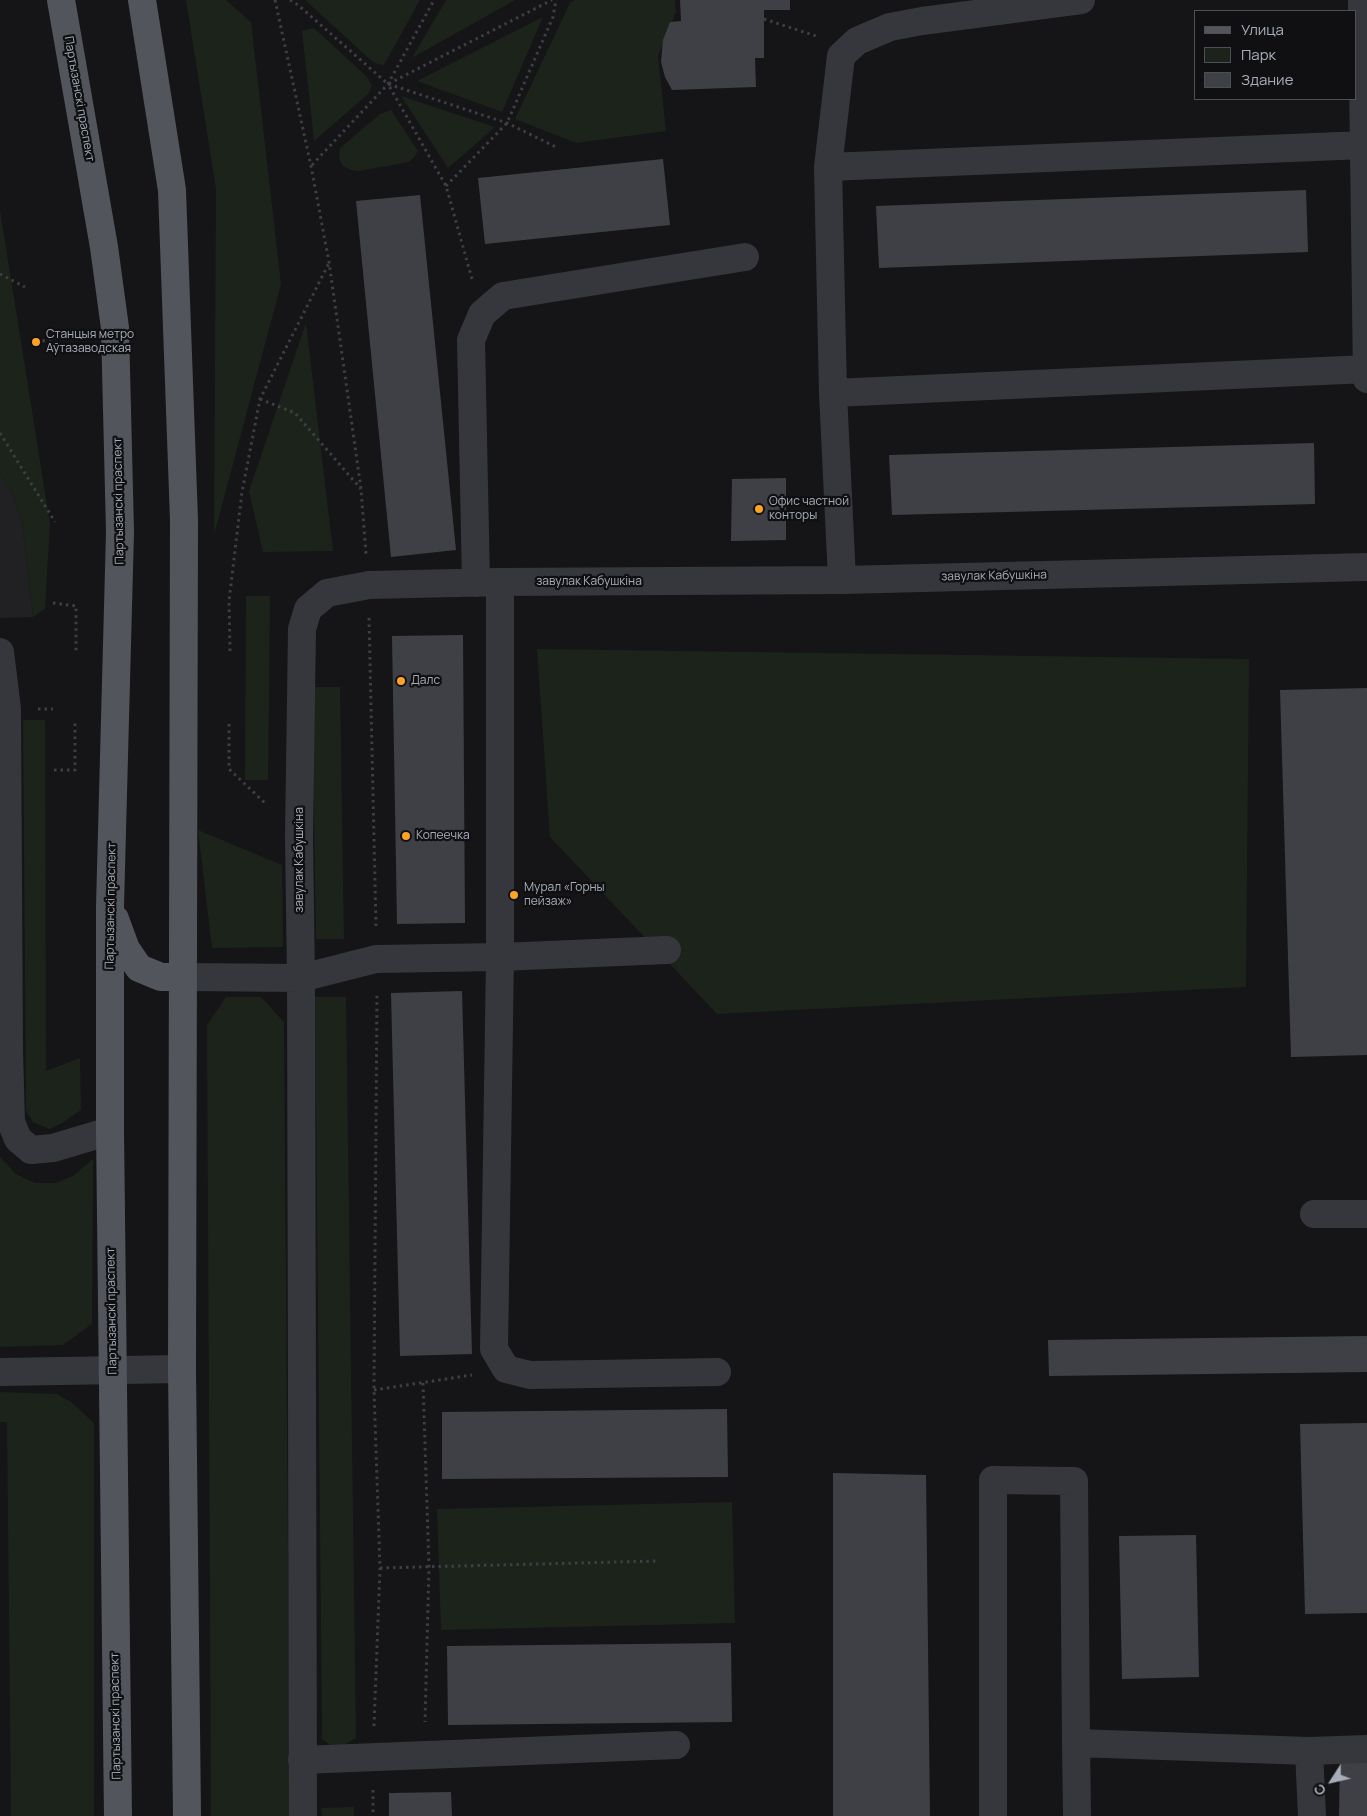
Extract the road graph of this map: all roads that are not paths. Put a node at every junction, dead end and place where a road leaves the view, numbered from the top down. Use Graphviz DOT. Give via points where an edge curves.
graph roads {
  1 [pos="62,0"];
  2 [pos="142,0"];
  3 [pos="1081,0"];
  4 [pos="1362,0"];
  5 [pos="1364,145"];
  6 [pos="828,167"];
  7 [pos="745,257"];
  8 [pos="1367,369"];
  9 [pos="1367,379"];
  10 [pos="833,393"];
  11 [pos="1367,567"];
  12 [pos="842,580"];
  13 [pos="488,583"];
  14 [pos="0,652"];
  15 [pos="110,906"];
  16 [pos="667,950"];
  17 [pos="500,957"];
  18 [pos="182,977"];
  19 [pos="301,978"];
  20 [pos="110,1131"];
  21 [pos="1314,1214"];
  22 [pos="1367,1214"];
  23 [pos="182,1369"];
  24 [pos="112,1370"];
  25 [pos="0,1372"];
  26 [pos="717,1372"];
  27 [pos="1076,1743"];
  28 [pos="676,1746"];
  29 [pos="1367,1749"];
  30 [pos="1309,1751"];
  31 [pos="302,1760"];
  32 [pos="118,1816"];
  33 [pos="187,1816"];
  34 [pos="303,1816"];
  35 [pos="993,1816"];
  36 [pos="1077,1816"];
  37 [pos="1312,1816"];
  1 -- 15 [label="main road, Партызанскі праспект" via="115,328 120,532"];
  2 -- 18 [label="main road" via="172,190 184,520"];
  3 -- 6 [label="street" via="922,21 890,27 857,41 841,56"];
  4 -- 5 [label="street"];
  5 -- 6 [label="street"];
  5 -- 8 [label="street"];
  6 -- 10 [label="street"];
  7 -- 13 [label="street" via="503,296 482,314 471,340"];
  8 -- 9 [label="street"];
  8 -- 10 [label="street"];
  10 -- 12 [label="street"];
  11 -- 12 [label="street, завулак Кабушкіна"];
  12 -- 13 [label="street, завулак Кабушкіна"];
  13 -- 17 [label="street"];
  13 -- 19 [label="street, завулак Кабушкіна" via="369,585 327,593 308,609 302,628"];
  14 -- 20 [label="street" via="8,709 11,1122 18,1139 31,1150 53,1148"];
  15 -- 18 [label="main road" via="126,949 139,968 161,977"];
  15 -- 20 [label="main road, Партызанскі праспект"];
  16 -- 17 [label="street"];
  17 -- 19 [label="street" via="376,959"];
  17 -- 26 [label="street" via="494,1349 506,1369 530,1376"];
  18 -- 19 [label="street"];
  18 -- 23 [label="main road"];
  19 -- 31 [label="street, завулак Кабушкіна"];
  20 -- 24 [label="main road, Партызанскі праспект"];
  21 -- 22 [label="street"];
  23 -- 24 [label="street"];
  23 -- 33 [label="main road"];
  24 -- 25 [label="street"];
  24 -- 32 [label="main road, Партызанскі праспект"];
  27 -- 30 [label="street"];
  27 -- 35 [label="street" via="1074,1481 993,1480"];
  27 -- 36 [label="street"];
  28 -- 31 [label="street"];
  29 -- 30 [label="street"];
  30 -- 37 [label="street"];
  31 -- 34 [label="street, завулак Кабушкіна"];
}
